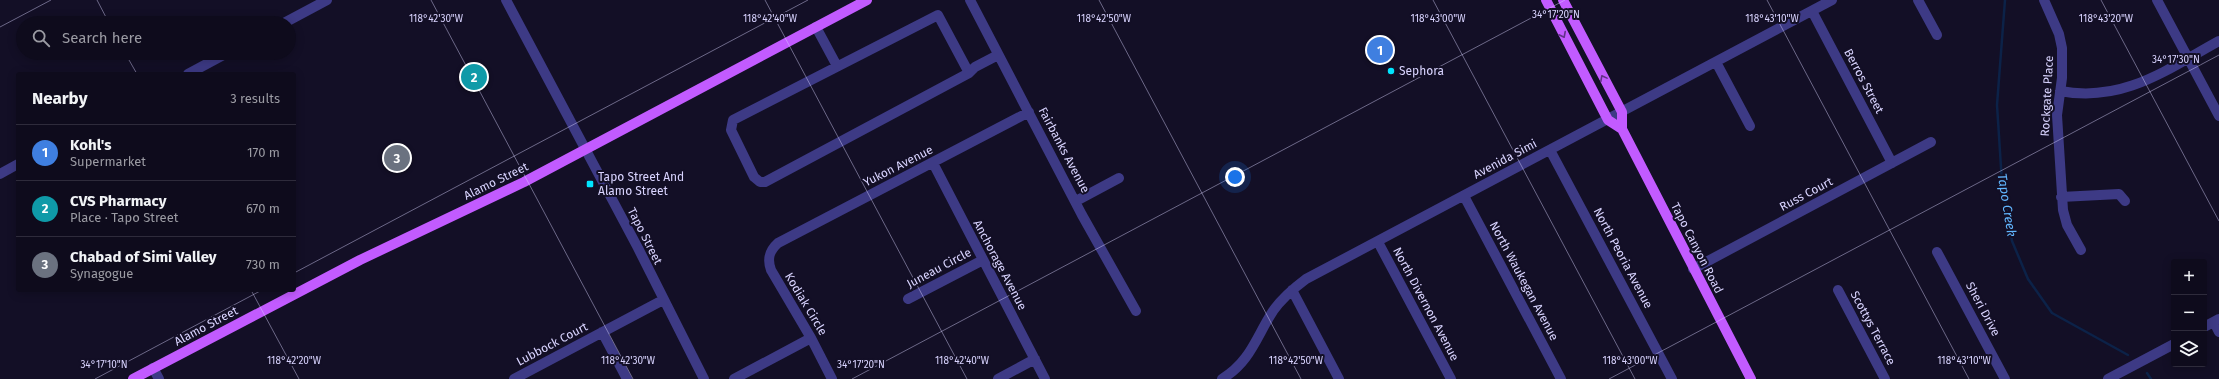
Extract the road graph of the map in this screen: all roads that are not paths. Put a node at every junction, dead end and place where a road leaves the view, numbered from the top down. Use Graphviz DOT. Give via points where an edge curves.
graph roads {
  1 [pos="327,0"];
  2 [pos="506,0"];
  3 [pos="867,0"];
  4 [pos="970,0"];
  5 [pos="1546,0"];
  6 [pos="1564,0"];
  7 [pos="1832,0"];
  8 [pos="1918,0"];
  9 [pos="2044,0"];
  10 [pos="2157,0"];
  11 [pos="1812,11"];
  12 [pos="296,17"];
  13 [pos="816,27"];
  14 [pos="1937,35"];
  15 [pos="2219,41"];
  16 [pos="998,55"];
  17 [pos="2188,58"];
  18 [pos="214,60"];
  19 [pos="1716,62"];
  20 [pos="837,66"];
  21 [pos="192,72"];
  22 [pos="969,73"];
  23 [pos="2060,91"];
  24 [pos="1029,112"];
  25 [pos="1622,112"];
  26 [pos="2219,116"];
  27 [pos="1608,120"];
  28 [pos="1750,126"];
  29 [pos="1622,129"];
  30 [pos="1931,142"];
  31 [pos="585,150"];
  32 [pos="1550,150"];
  33 [pos="933,163"];
  34 [pos="1892,163"];
  35 [pos="16,165"];
  36 [pos="0,174"];
  37 [pos="1119,178"];
  38 [pos="1464,196"];
  39 [pos="2061,197"];
  40 [pos="1076,201"];
  41 [pos="2125,201"];
  42 [pos="1378,242"];
  43 [pos="778,243"];
  44 [pos="2081,250"];
  45 [pos="1938,252"];
  46 [pos="982,260"];
  47 [pos="1693,269"];
  48 [pos="1292,290"];
  49 [pos="1838,290"];
  50 [pos="908,299"];
  51 [pos="663,300"];
  52 [pos="1136,311"];
  53 [pos="2216,321"];
  54 [pos="2207,326"];
  55 [pos="602,332"];
  56 [pos="2219,332"];
  57 [pos="812,338"];
  58 [pos="2171,346"];
  59 [pos="1035,359"];
  60 [pos="153,368"];
  61 [pos="1226,378"];
  62 [pos="133,379"];
  63 [pos="159,379"];
  64 [pos="514,379"];
  65 [pos="627,379"];
  66 [pos="704,379"];
  67 [pos="734,379"];
  68 [pos="832,379"];
  69 [pos="998,379"];
  70 [pos="1045,379"];
  71 [pos="1339,379"];
  72 [pos="1451,379"];
  73 [pos="1561,379"];
  74 [pos="1672,379"];
  75 [pos="1751,379"];
  76 [pos="1885,379"];
  77 [pos="2005,379"];
  78 [pos="2108,379"];
  1 -- 12 [label="street"];
  2 -- 31 [label="street, Tapo Street"];
  3 -- 13 [label="main road, Alamo Street"];
  4 -- 16 [label="street, Fairbanks Avenue"];
  5 -- 27 [label="main road, one-way"];
  25 -- 6 [label="main road, Tapo Canyon Road, one-way"];
  7 -- 11 [label="street, Avenida Simi"];
  8 -- 14 [label="street"];
  9 -- 23 [label="street, Rockgate Place" via="2059,34 2062,48"];
  10 -- 17 [label="street"];
  11 -- 19 [label="street, Avenida Simi"];
  11 -- 34 [label="street, Berros Street"];
  13 -- 20 [label="street"];
  13 -- 31 [label="main road, Alamo Street"];
  15 -- 17 [label="street"];
  16 -- 22 [label="street"];
  16 -- 24 [label="street, Fairbanks Avenue"];
  17 -- 23 [label="street" via="2137,85 2116,92 2088,95"];
  17 -- 26 [label="street"];
  18 -- 21 [label="street"];
  19 -- 25 [label="street, Avenida Simi"];
  19 -- 28 [label="street"];
  20 -- 22 [label="street" via="938,15"];
  20 -- 22 [label="street" via="734,120 731,130 754,177 760,182 772,179"];
  23 -- 39 [label="street, Rockgate Place" via="2057,116"];
  24 -- 33 [label="street, Yukon Avenue"];
  24 -- 40 [label="street, Fairbanks Avenue"];
  25 -- 27 [label="street, Avenida Simi"];
  25 -- 29 [label="main road, Tapo Canyon Road"];
  27 -- 29 [label="main road"];
  27 -- 32 [label="street, Avenida Simi"];
  29 -- 47 [label="main road, Tapo Canyon Road"];
  30 -- 34 [label="street, Russ Court"];
  31 -- 51 [label="street, Tapo Street"];
  31 -- 60 [label="main road, Alamo Street" via="360,260"];
  32 -- 38 [label="street, Avenida Simi"];
  32 -- 74 [label="street, North Peoria Avenue"];
  33 -- 43 [label="street, Yukon Avenue"];
  33 -- 46 [label="street, Anchorage Avenue"];
  34 -- 47 [label="street, Russ Court"];
  35 -- 36 [label="street"];
  37 -- 40 [label="street"];
  38 -- 42 [label="street, Avenida Simi"];
  38 -- 73 [label="street, North Waukegan Avenue"];
  39 -- 41 [label="street" via="2119,194"];
  39 -- 44 [label="street, Rockgate Place" via="2067,225"];
  40 -- 52 [label="street, Fairbanks Avenue"];
  42 -- 48 [label="street, Avenida Simi" via="1306,279"];
  42 -- 72 [label="street, North Divernon Avenue"];
  43 -- 57 [label="street, Kodiak Circle" via="769,255 768,263"];
  45 -- 77 [label="street, Sheri Drive"];
  46 -- 50 [label="street, Juneau Circle"];
  46 -- 59 [label="street, Anchorage Avenue"];
  47 -- 75 [label="main road, Tapo Canyon Road"];
  48 -- 61 [label="street, Avenida Simi" via="1273,310 1249,354"];
  48 -- 71 [label="street"];
  49 -- 76 [label="street, Scottys Terrace"];
  51 -- 55 [label="street, Lubbock Court"];
  51 -- 66 [label="street, Tapo Street"];
  53 -- 54 [label="street"];
  53 -- 56 [label="street"];
  55 -- 64 [label="street, Lubbock Court"];
  55 -- 65 [label="street, Lubbock Court"];
  57 -- 67 [label="street"];
  57 -- 68 [label="street, Kodiak Circle"];
  58 -- 78 [label="street"];
  59 -- 69 [label="street"];
  59 -- 70 [label="street, Anchorage Avenue"];
  60 -- 62 [label="main road, Alamo Street"];
  60 -- 63 [label="street"];
}
